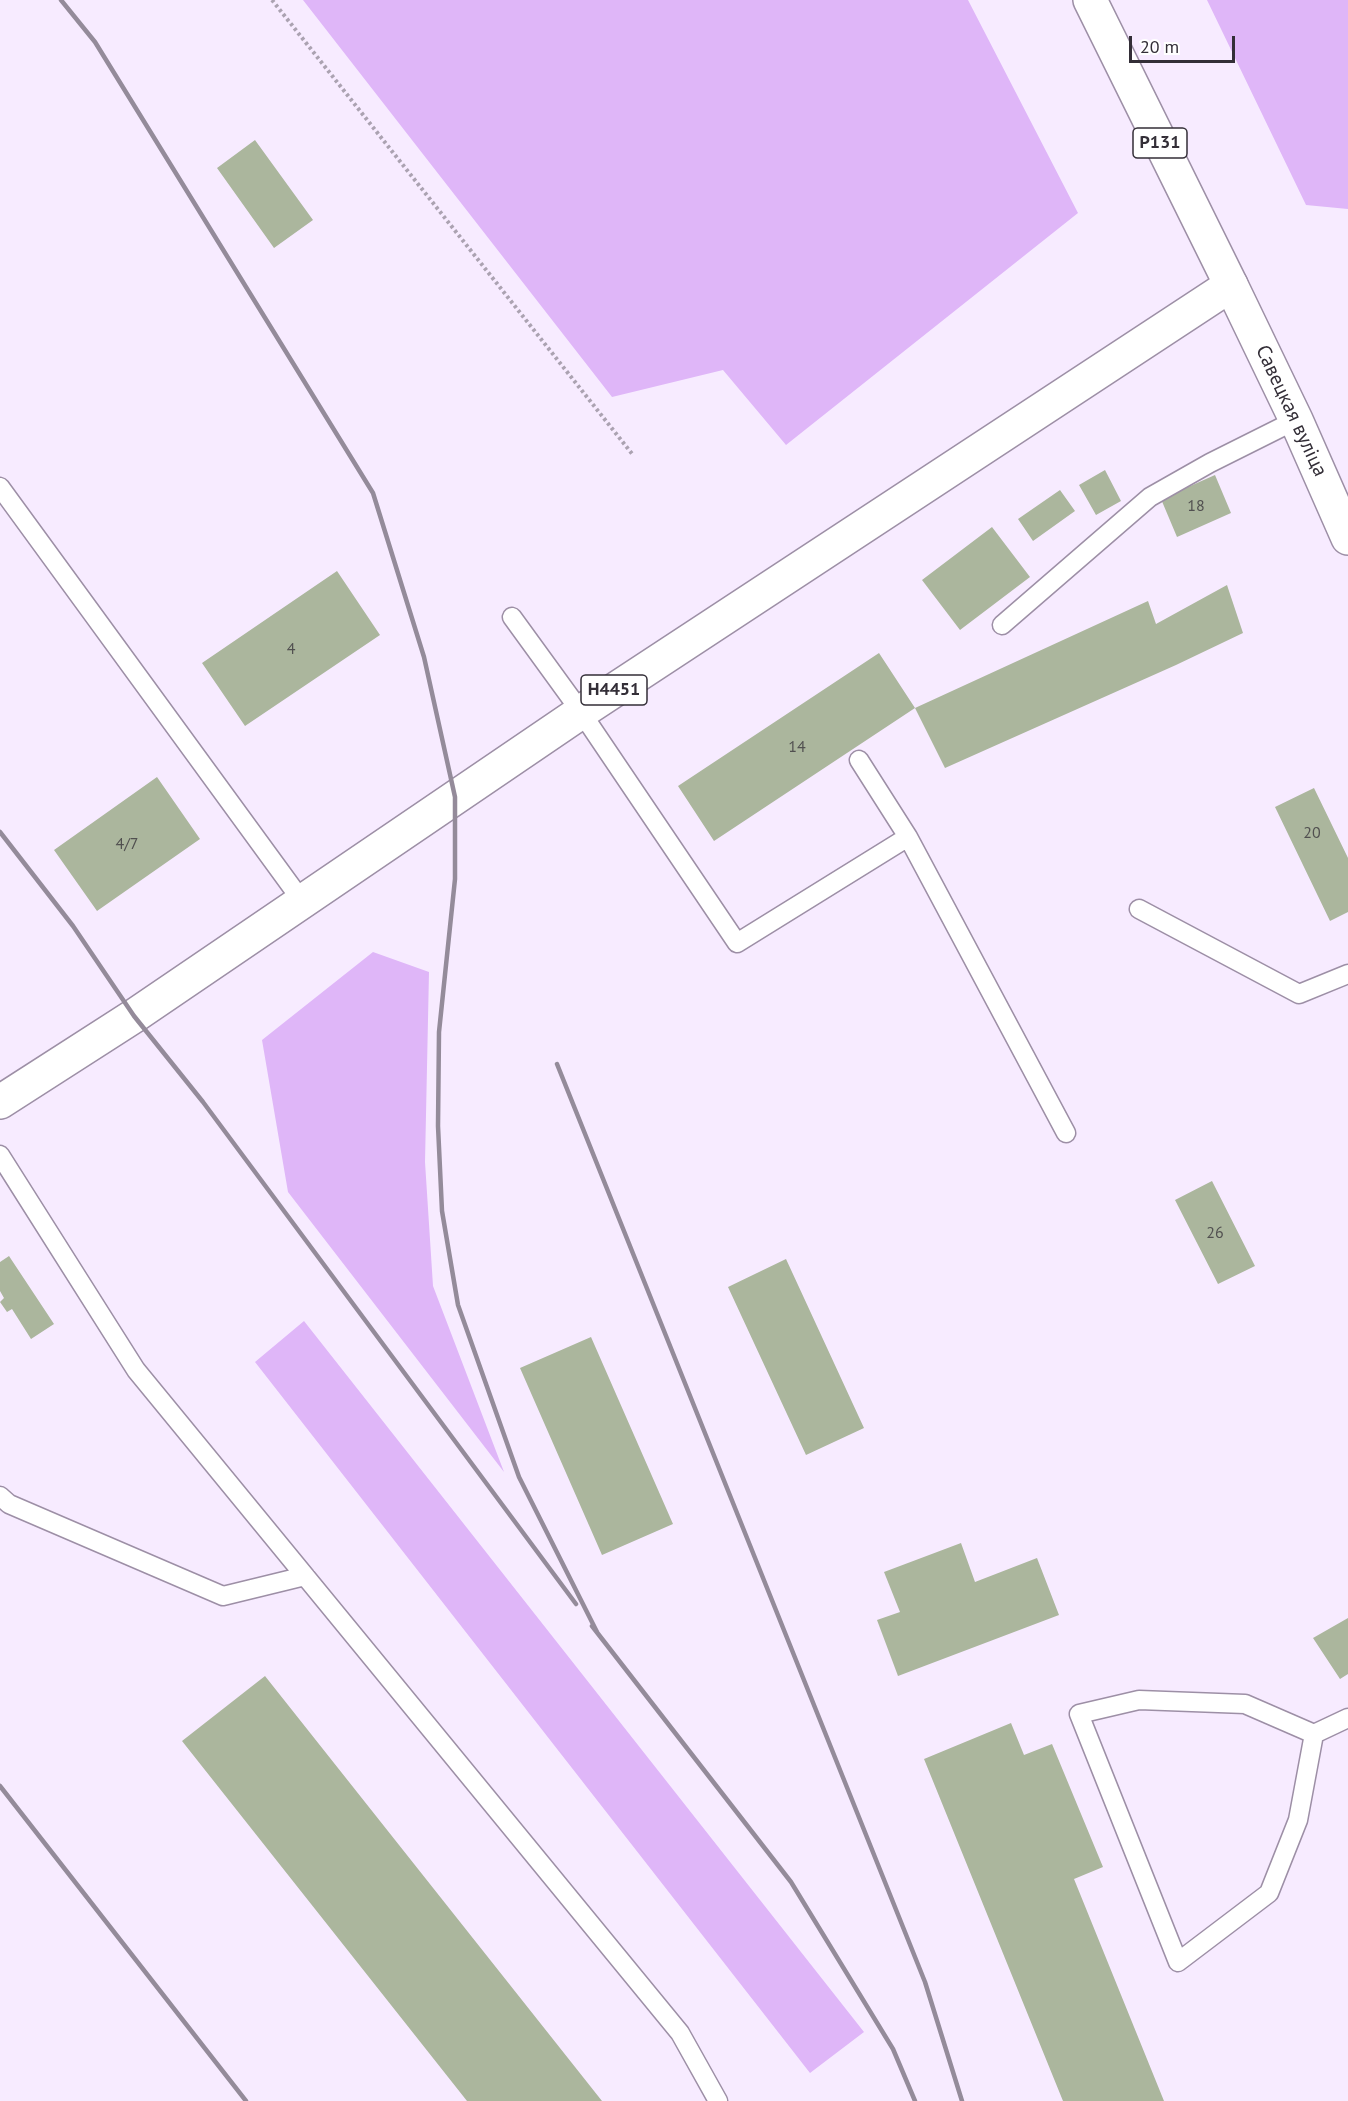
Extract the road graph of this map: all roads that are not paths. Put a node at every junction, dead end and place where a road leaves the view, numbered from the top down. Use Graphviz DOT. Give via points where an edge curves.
graph roads {
  1 [pos="1090,0"];
  2 [pos="1231,285"];
  3 [pos="1296,420"];
  4 [pos="0,488"];
  5 [pos="1348,538"];
  6 [pos="512,617"];
  7 [pos="1002,625"];
  8 [pos="581,712"];
  9 [pos="859,760"];
  10 [pos="908,837"];
  11 [pos="302,901"];
  12 [pos="1139,909"];
  13 [pos="1348,974"];
  14 [pos="0,1102"];
  15 [pos="1066,1133"];
  16 [pos="0,1155"];
  17 [pos="0,1496"];
  18 [pos="304,1576"];
  19 [pos="1348,1718"];
  20 [pos="1314,1734"];
  21 [pos="718,2101"];
  1 -- 2 [label="main road, Р131"];
  2 -- 3 [label="main road, Савецкая вуліца / Р131"];
  2 -- 8 [label="main road, Н4451"];
  3 -- 5 [label="main road, Савецкая вуліца / Р131"];
  3 -- 7 [label="lane" via="1150,497"];
  4 -- 11 [label="lane"];
  6 -- 8 [label="lane"];
  8 -- 10 [label="lane" via="737,943"];
  8 -- 11 [label="main road, Н4451"];
  9 -- 10 [label="lane"];
  10 -- 15 [label="lane"];
  11 -- 14 [label="main road, Н4451"];
  12 -- 13 [label="lane" via="1299,994"];
  16 -- 18 [label="lane" via="136,1370"];
  17 -- 18 [label="lane" via="9,1504 223,1596"];
  18 -- 21 [label="lane" via="680,2033"];
  19 -- 20 [label="lane"];
  20 -- 20 [label="lane" via="1245,1704 1139,1700 1079,1714 1178,1962 1269,1893 1298,1820"];
}
